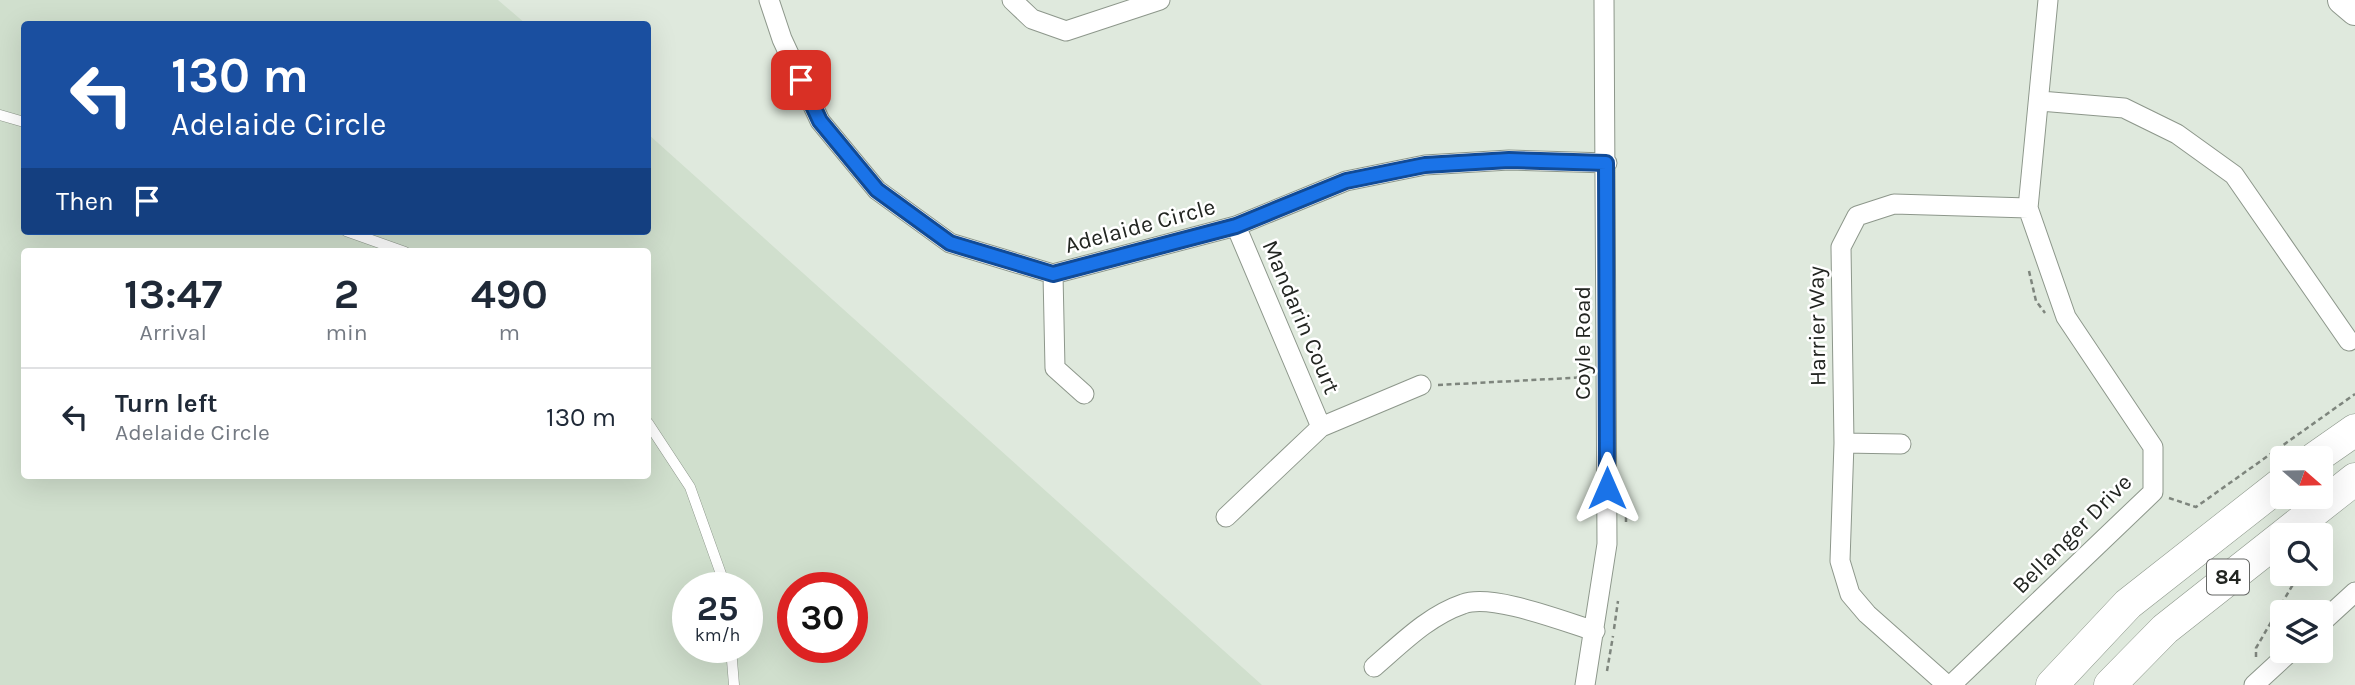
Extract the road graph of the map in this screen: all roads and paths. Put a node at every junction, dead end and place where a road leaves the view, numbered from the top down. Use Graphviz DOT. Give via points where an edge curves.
graph roads {
  1 [pos="769,0"];
  2 [pos="1012,0"];
  3 [pos="1160,0"];
  4 [pos="1604,0"];
  5 [pos="2048,0"];
  6 [pos="2342,0"];
  7 [pos="2355,11"];
  8 [pos="2040,101"];
  9 [pos="0,115"];
  10 [pos="21,121"];
  11 [pos="1606,163"];
  12 [pos="2028,208"];
  13 [pos="1236,226"];
  14 [pos="357,235"];
  15 [pos="394,248"];
  16 [pos="1053,274"];
  17 [pos="2349,341"];
  18 [pos="1607,377"];
  19 [pos="1421,385"];
  20 [pos="1084,394"];
  21 [pos="2355,394"];
  22 [pos="1321,427"];
  23 [pos="651,428"];
  24 [pos="2355,430"];
  25 [pos="1844,443"];
  26 [pos="1901,444"];
  27 [pos="2332,446"];
  28 [pos="2355,479"];
  29 [pos="2153,492"];
  30 [pos="2270,492"];
  31 [pos="1226,517"];
  32 [pos="720,572"];
  33 [pos="2292,586"];
  34 [pos="2355,592"];
  35 [pos="2333,612"];
  36 [pos="1595,631"];
  37 [pos="732,663"];
  38 [pos="2278,663"];
  39 [pos="2256,664"];
  40 [pos="1374,667"];
  41 [pos="734,685"];
  42 [pos="1585,685"];
  43 [pos="1949,685"];
  44 [pos="2052,685"];
  45 [pos="2110,685"];
  46 [pos="2255,685"];
  1 -- 16 [label="street, Adelaide Circle" via="820,121 877,190 950,243"];
  2 -- 3 [label="street" via="1032,19 1066,31"];
  4 -- 11 [label="street, Coyle Road"];
  5 -- 8 [label="street, Bellanger Drive"];
  6 -- 7 [label="main road"];
  8 -- 12 [label="street, Bellanger Drive"];
  8 -- 17 [label="street" via="2124,108 2177,134 2234,175"];
  9 -- 10 [label="lane"];
  11 -- 13 [label="street, Adelaide Circle" via="1509,160 1425,165 1346,181"];
  11 -- 18 [label="street, Coyle Road"];
  12 -- 25 [label="street, Harrier Way" via="1894,204 1857,216 1841,247"];
  12 -- 29 [label="street, Bellanger Drive" via="2066,317 2153,447"];
  13 -- 16 [label="street, Adelaide Circle"];
  13 -- 22 [label="street, Mandarin Court"];
  14 -- 15 [label="lane"];
  16 -- 20 [label="street" via="1055,368"];
  18 -- 19 [label="path"];
  18 -- 36 [label="street, Coyle Road" via="1607,544"];
  19 -- 22 [label="street, Mandarin Court"];
  21 -- 29 [label="path" via="2196,508"];
  22 -- 31 [label="street, Mandarin Court"];
  23 -- 32 [label="lane" via="690,487"];
  24 -- 27 [label="main road"];
  25 -- 26 [label="street"];
  25 -- 43 [label="street, Harrier Way" via="1840,561 1850,594"];
  28 -- 45 [label="main road, 84" via="2165,629"];
  29 -- 43 [label="street, Bellanger Drive"];
  30 -- 44 [label="main road, 84" via="2128,604"];
  33 -- 39 [label="path" via="2256,648"];
  34 -- 35 [label="street"];
  36 -- 40 [label="street" via="1513,606 1465,603 1422,625"];
  36 -- 42 [label="street, Coyle Road"];
  37 -- 41 [label="lane"];
  38 -- 46 [label="street"];
}
